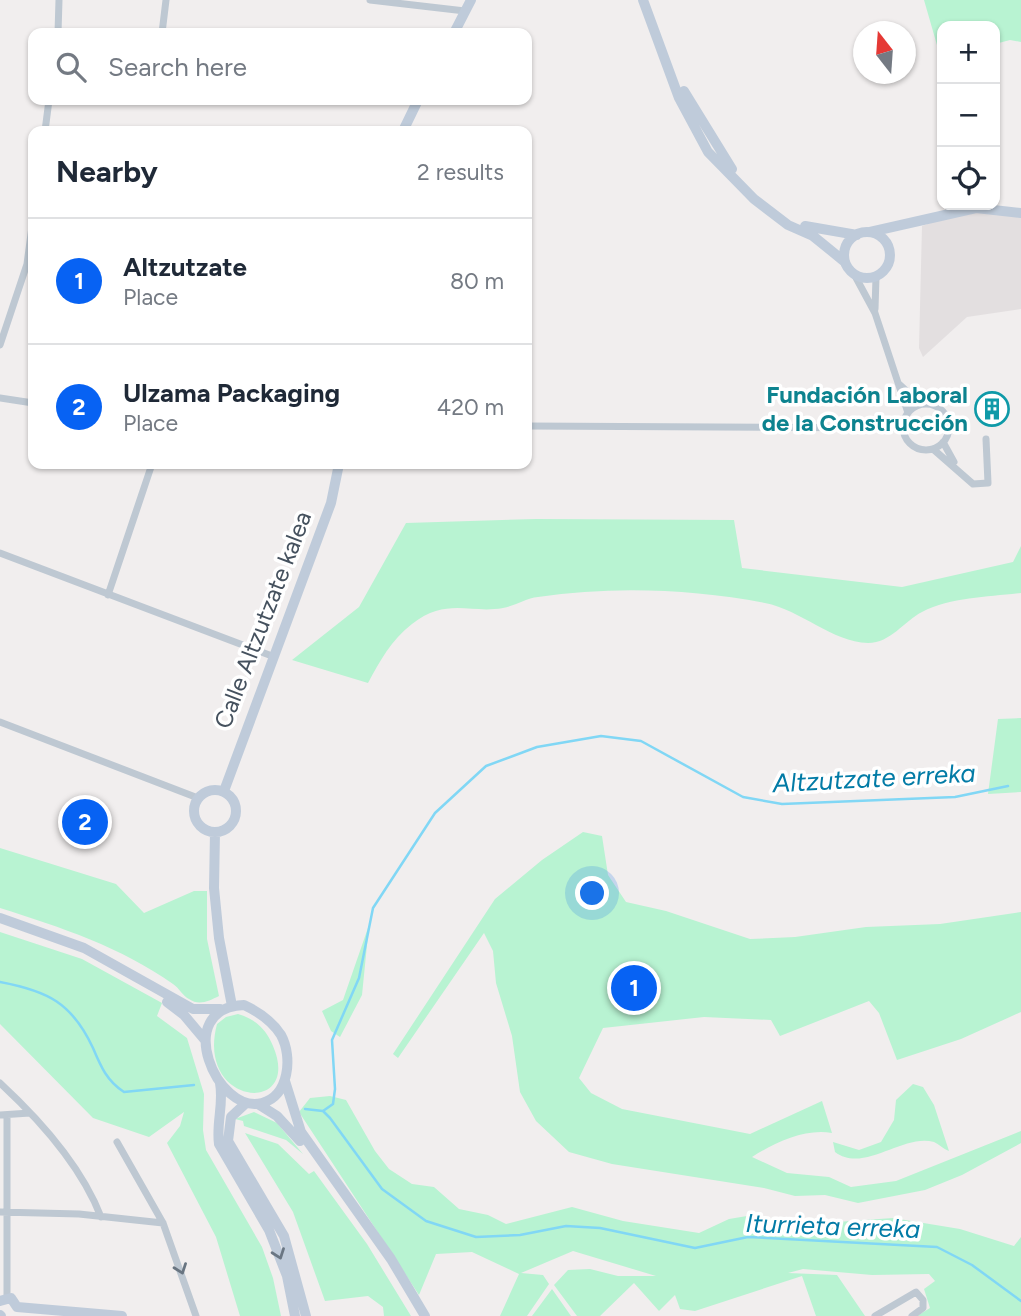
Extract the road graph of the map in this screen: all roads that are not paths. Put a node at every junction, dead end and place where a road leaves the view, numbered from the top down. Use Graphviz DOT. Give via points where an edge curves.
graph roads {
  1 [pos="59,0"];
  2 [pos="166,0"];
  3 [pos="370,0"];
  4 [pos="471,0"];
  5 [pos="646,0"];
  6 [pos="465,11"];
  7 [pos="58,28"];
  8 [pos="163,28"];
  9 [pos="456,28"];
  10 [pos="49,105"];
  11 [pos="416,105"];
  12 [pos="46,126"];
  13 [pos="405,126"];
  14 [pos="1021,213"];
  15 [pos="918,222"];
  16 [pos="870,232"];
  17 [pos="857,235"];
  18 [pos="889,248"];
  19 [pos="845,262"];
  20 [pos="28,270"];
  21 [pos="854,274"];
  22 [pos="876,277"];
  23 [pos="875,313"];
  24 [pos="0,345"];
  25 [pos="898,383"];
  26 [pos="0,398"];
  27 [pos="28,402"];
  28 [pos="920,404"];
  29 [pos="908,414"];
  30 [pos="532,426"];
  31 [pos="903,428"];
  32 [pos="986,439"];
  33 [pos="943,442"];
  34 [pos="933,449"];
  35 [pos="956,466"];
  36 [pos="150,469"];
  37 [pos="338,469"];
  38 [pos="0,553"];
  39 [pos="108,595"];
  40 [pos="272,656"];
  41 [pos="0,722"];
  42 [pos="224,791"];
  43 [pos="198,798"];
  44 [pos="215,832"];
  45 [pos="0,918"];
  46 [pos="0,925"];
  47 [pos="232,1006"];
  48 [pos="220,1009"];
  49 [pos="205,1040"];
  50 [pos="219,1080"];
  51 [pos="285,1081"];
  52 [pos="0,1083"];
  53 [pos="245,1104"];
  54 [pos="258,1104"];
  55 [pos="30,1113"];
  56 [pos="4,1115"];
  57 [pos="117,1142"];
  58 [pos="4,1212"];
  59 [pos="101,1217"];
  60 [pos="163,1223"];
  61 [pos="4,1299"];
  62 [pos="15,1312"];
  63 [pos="104,1314"];
  64 [pos="122,1316"];
  65 [pos="196,1316"];
  66 [pos="295,1316"];
  67 [pos="306,1316"];
  68 [pos="419,1316"];
  69 [pos="425,1316"];
  70 [pos="875,1316"];
  71 [pos="912,1316"];
  1 -- 7 [label="street"];
  2 -- 8 [label="street"];
  3 -- 6 [label="street"];
  4 -- 6 [label="main road"];
  5 -- 17 [label="main road" via="685,96 734,172 789,219 810,229"];
  5 -- 19 [label="main road" via="678,98 708,152 754,199"];
  6 -- 9 [label="main road"];
  10 -- 12 [label="street"];
  11 -- 13 [label="main road"];
  14 -- 15 [label="main road" via="976,208"];
  15 -- 16 [label="main road"];
  15 -- 18 [label="main road" via="898,234"];
  16 -- 17 [label="main road"];
  16 -- 18 [label="main road" via="882,237"];
  17 -- 19 [label="main road" via="845,249"];
  18 -- 22 [label="main road" via="887,268"];
  19 -- 21 [label="main road"];
  20 -- 24 [label="street"];
  21 -- 22 [label="main road"];
  21 -- 23 [label="street"];
  22 -- 23 [label="street"];
  23 -- 25 [label="street"];
  25 -- 28 [label="street"];
  25 -- 29 [label="street"];
  26 -- 27 [label="street"];
  28 -- 29 [label="street"];
  28 -- 33 [label="street" via="935,405 946,415 949,429"];
  29 -- 31 [label="street"];
  30 -- 31 [label="street"];
  31 -- 34 [label="street" via="913,446"];
  32 -- 35 [label="street" via="988,483 973,484"];
  33 -- 34 [label="street"];
  33 -- 35 [label="street"];
  34 -- 35 [label="street"];
  36 -- 39 [label="street"];
  37 -- 40 [label="main road, Calle Altzutzate kalea" via="331,503"];
  38 -- 39 [label="street"];
  39 -- 40 [label="street"];
  40 -- 42 [label="main road, Calle Altzutzate kalea"];
  41 -- 43 [label="street"];
  42 -- 43 [label="main road" via="210,790"];
  42 -- 44 [label="main road" via="234,801 236,816 228,828"];
  43 -- 44 [label="main road" via="194,817 202,828"];
  44 -- 47 [label="main road" via="215,900"];
  45 -- 48 [label="main road" via="84,948 193,1009"];
  46 -- 49 [label="main road" via="81,952 169,1003"];
  47 -- 48 [label="main road"];
  47 -- 51 [label="main road" via="257,1011 281,1036 286,1051"];
  48 -- 49 [label="main road" via="211,1017"];
  49 -- 50 [label="main road"];
  50 -- 53 [label="main road"];
  50 -- 66 [label="main road, one-way" via="219,1144 269,1230 287,1276"];
  51 -- 54 [label="main road" via="271,1100"];
  51 -- 69 [label="main road" via="301,1132 391,1259"];
  52 -- 55 [label="street"];
  53 -- 54 [label="main road"];
  53 -- 67 [label="main road" via="231,1117 228,1141 284,1236"];
  54 -- 68 [label="main road" via="295,1133 386,1261"];
  55 -- 56 [label="street"];
  55 -- 59 [label="street" via="76,1170"];
  56 -- 58 [label="street"];
  57 -- 60 [label="street"];
  58 -- 59 [label="street"];
  58 -- 61 [label="street"];
  59 -- 60 [label="street"];
  60 -- 65 [label="street, one-way"];
  61 -- 62 [label="main road" via="14,1300"];
  62 -- 63 [label="main road"];
  63 -- 64 [label="main road"];
  70 -- 71 [label="street" via="916,1292 923,1308"];
}
